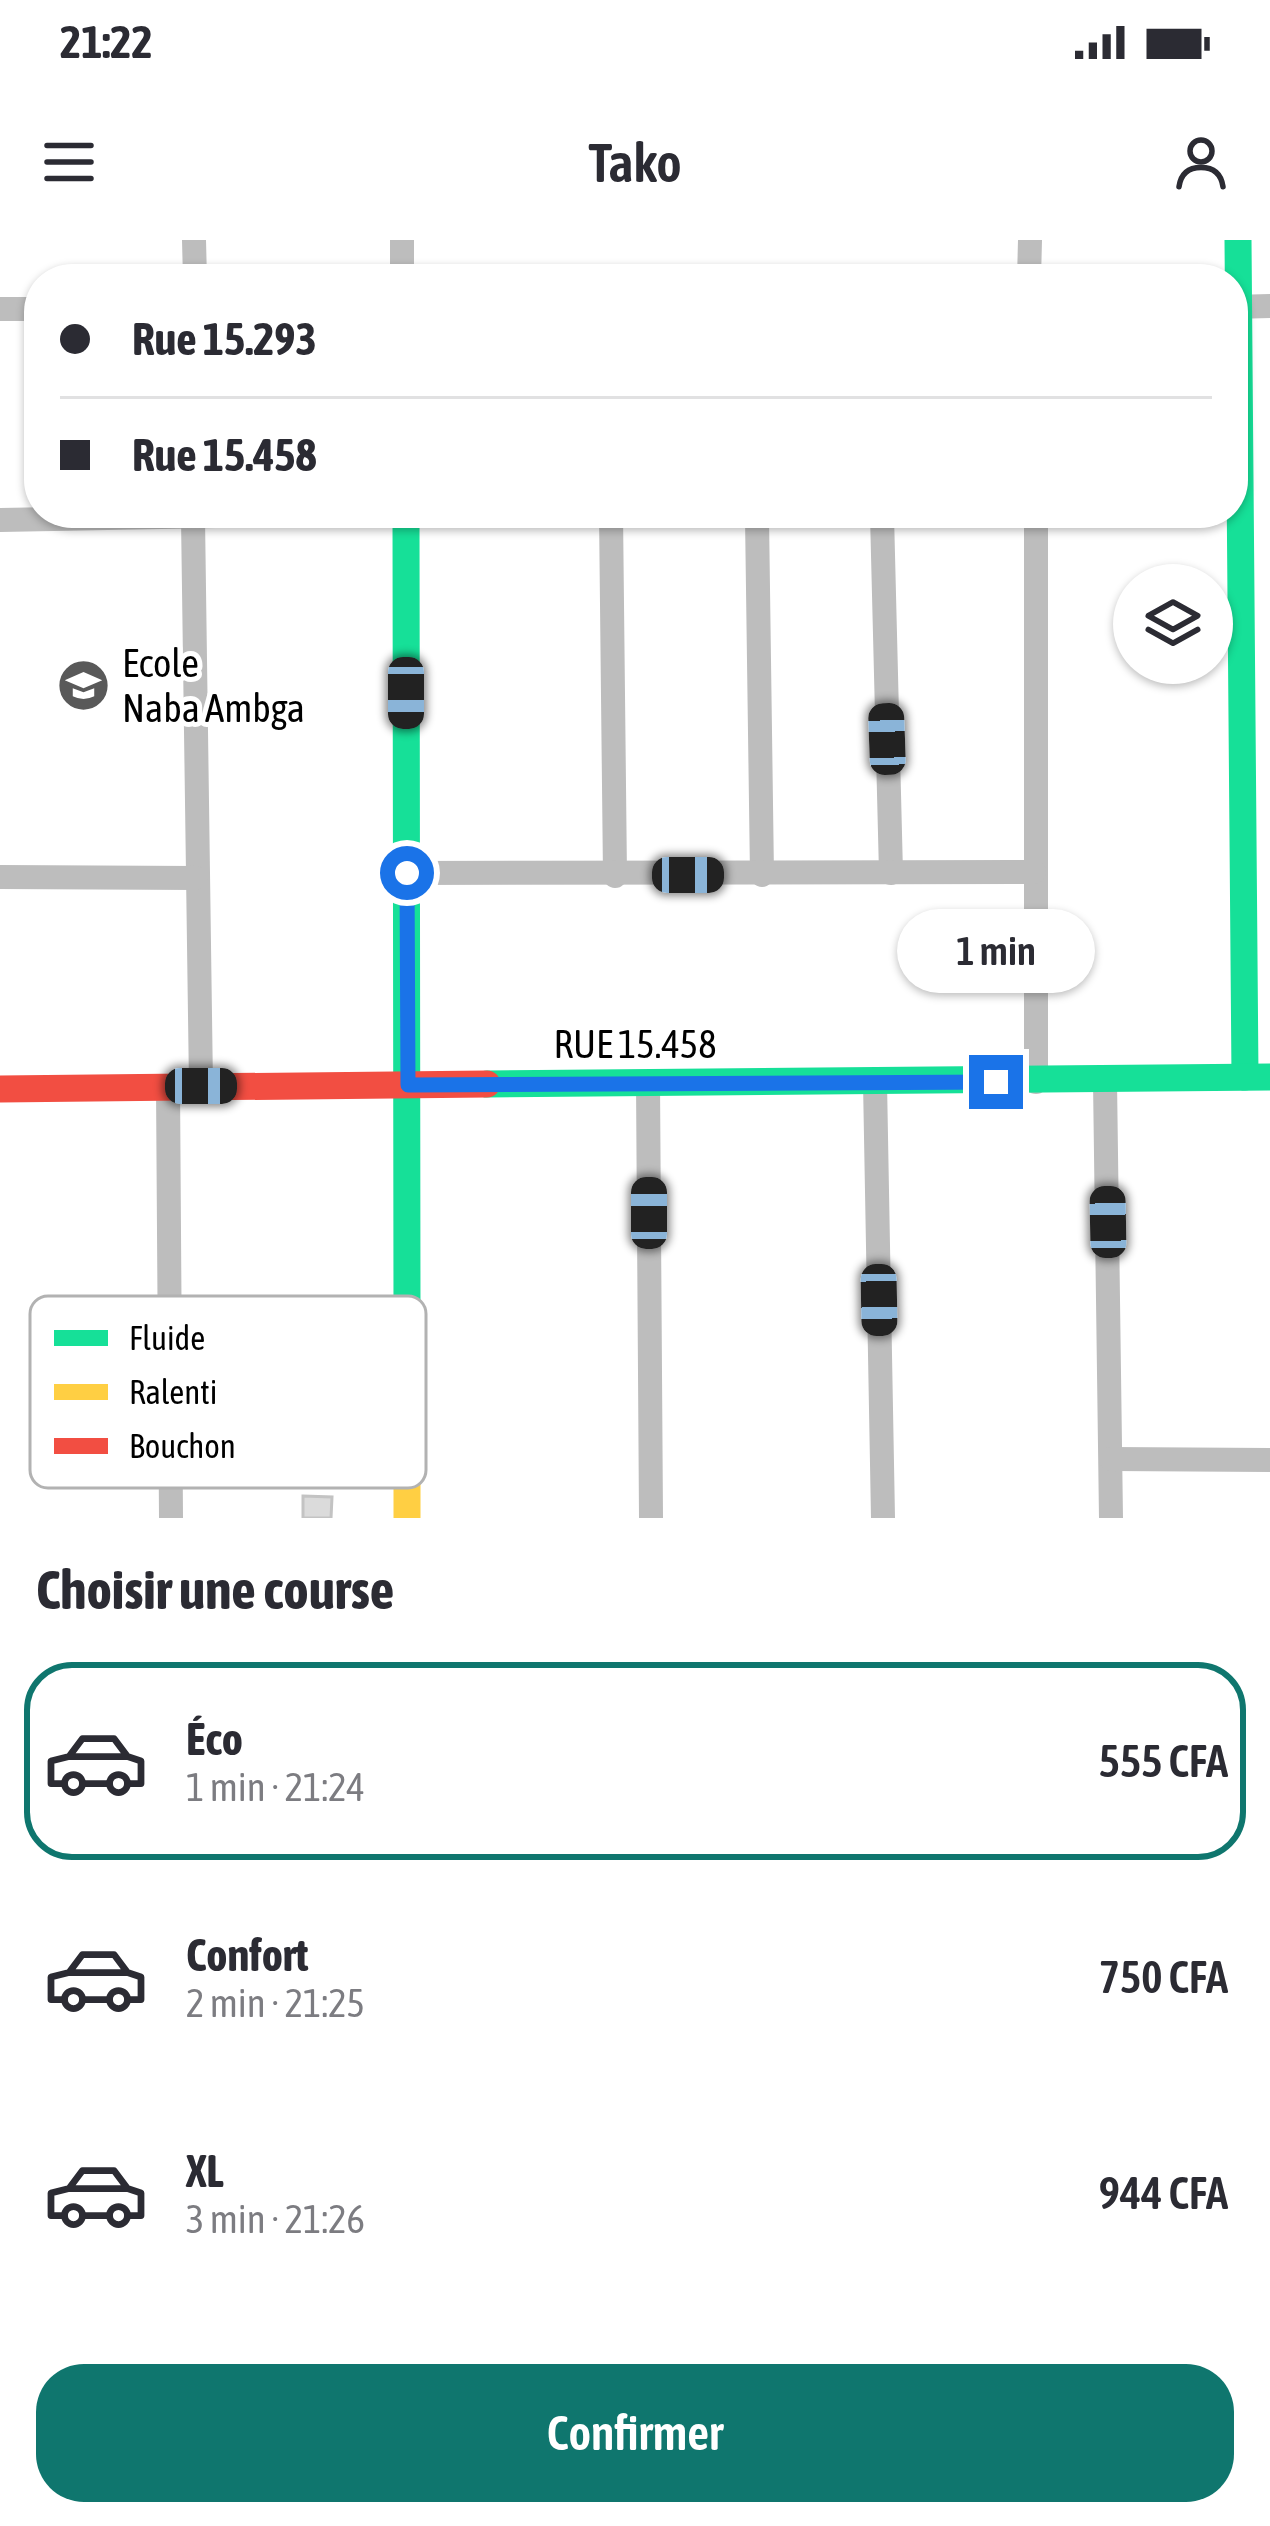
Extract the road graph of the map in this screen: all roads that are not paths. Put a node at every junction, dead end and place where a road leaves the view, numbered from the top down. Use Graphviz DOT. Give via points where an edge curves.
graph roads {
  1 [pos="193,528"];
  2 [pos="406,528"];
  3 [pos="612,528"];
  4 [pos="757,528"];
  5 [pos="881,528"];
  6 [pos="1036,528"];
  7 [pos="1239,528"];
  8 [pos="1257,680"];
  9 [pos="1270,869"];
  10 [pos="1241,870"];
  11 [pos="1034,872"];
  12 [pos="407,873"];
  13 [pos="891,873"];
  14 [pos="762,874"];
  15 [pos="615,876"];
  16 [pos="0,878"];
  17 [pos="196,878"];
  18 [pos="1257,1077"];
  19 [pos="1105,1081"];
  20 [pos="647,1082"];
  21 [pos="875,1082"];
  22 [pos="1036,1082"];
  23 [pos="408,1085"];
  24 [pos="168,1086"];
  25 [pos="201,1086"];
  26 [pos="0,1088"];
  27 [pos="169,1296"];
  28 [pos="408,1296"];
  29 [pos="1112,1459"];
  30 [pos="1270,1460"];
  31 [pos="171,1488"];
  32 [pos="407,1488"];
  33 [pos="171,1518"];
  34 [pos="407,1518"];
  35 [pos="651,1518"];
  36 [pos="883,1518"];
  37 [pos="1112,1518"];
  1 -- 17 [label="street"];
  2 -- 12 [label="street"];
  3 -- 15 [label="street"];
  4 -- 14 [label="street"];
  5 -- 13 [label="street"];
  6 -- 11 [label="street"];
  7 -- 8 [label="street"];
  8 -- 10 [label="street"];
  9 -- 10 [label="street"];
  10 -- 18 [label="street"];
  11 -- 13 [label="street"];
  11 -- 22 [label="street"];
  12 -- 15 [label="street"];
  12 -- 23 [label="street"];
  13 -- 14 [label="street"];
  14 -- 15 [label="street"];
  16 -- 17 [label="street"];
  17 -- 25 [label="street"];
  18 -- 19 [label="street, RUE 15.458"];
  19 -- 22 [label="street, RUE 15.458"];
  19 -- 29 [label="street"];
  20 -- 21 [label="street, RUE 15.458"];
  20 -- 23 [label="street, RUE 15.458"];
  20 -- 35 [label="street"];
  21 -- 22 [label="street, RUE 15.458"];
  21 -- 36 [label="street"];
  23 -- 25 [label="street, RUE 15.458"];
  23 -- 28 [label="street"];
  24 -- 25 [label="street, RUE 15.458"];
  24 -- 26 [label="street, RUE 15.458"];
  24 -- 27 [label="street"];
  29 -- 30 [label="street"];
  29 -- 37 [label="street"];
  31 -- 33 [label="street"];
  32 -- 34 [label="street"];
}
